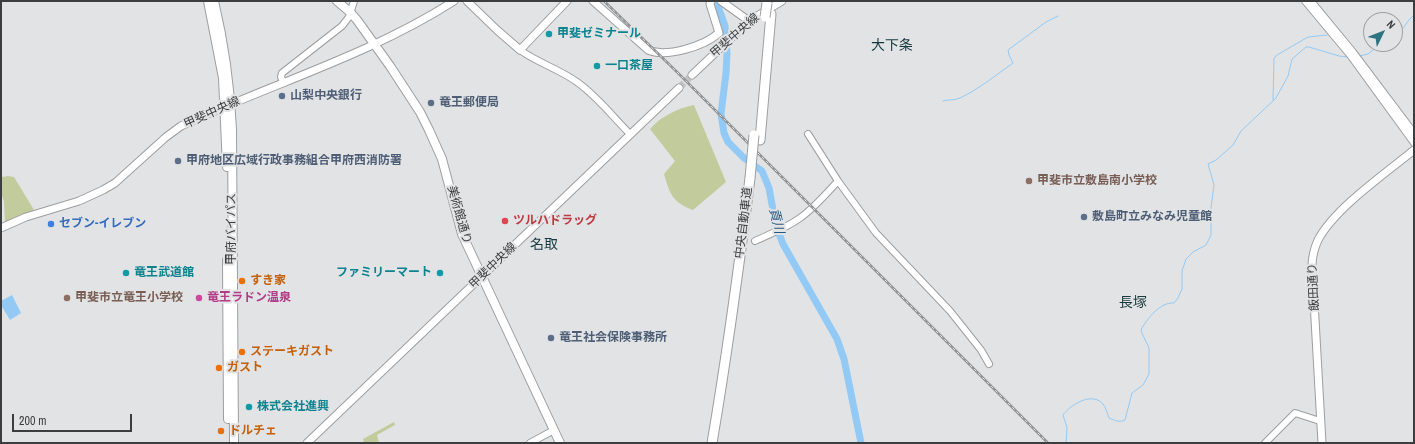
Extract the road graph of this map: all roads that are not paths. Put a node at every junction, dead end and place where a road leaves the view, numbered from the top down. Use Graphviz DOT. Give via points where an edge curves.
graph roads {
  1 [pos="204,1"];
  2 [pos="208,1"];
  3 [pos="214,1"];
  4 [pos="219,1"];
  5 [pos="337,1"];
  6 [pos="354,1"];
  7 [pos="454,1"];
  8 [pos="468,1"];
  9 [pos="567,1"];
  10 [pos="593,1"];
  11 [pos="711,1"];
  12 [pos="782,1"];
  13 [pos="1305,1"];
  14 [pos="1311,1"];
  15 [pos="722,2"];
  16 [pos="768,2"];
  17 [pos="351,13"];
  18 [pos="215,17"];
  19 [pos="749,21"];
  20 [pos="374,44"];
  21 [pos="520,50"];
  22 [pos="222,57"];
  23 [pos="692,75"];
  24 [pos="283,82"];
  25 [pos="679,88"];
  26 [pos="228,106"];
  27 [pos="1414,133"];
  28 [pos="630,134"];
  29 [pos="808,134"];
  30 [pos="1414,143"];
  31 [pos="1414,150"];
  32 [pos="838,181"];
  33 [pos="1,228"];
  34 [pos="748,241"];
  35 [pos="742,266"];
  36 [pos="482,276"];
  37 [pos="989,364"];
  38 [pos="1320,421"];
  39 [pos="554,430"];
  40 [pos="228,443"];
  41 [pos="234,443"];
  42 [pos="307,443"];
  43 [pos="530,443"];
  44 [pos="560,443"];
  45 [pos="712,443"];
  46 [pos="718,443"];
  47 [pos="1265,443"];
  48 [pos="1322,443"];
  1 -- 22 [label="highway" via="216,55"];
  2 -- 18 [label="highway"];
  3 -- 18 [label="highway"];
  4 -- 22 [label="highway" via="227,45"];
  5 -- 17 [label="highway, 美術館通り"];
  6 -- 17 [label="street"];
  7 -- 20 [label="main road, 甲斐中央線" via="405,30"];
  8 -- 21 [label="main road"];
  9 -- 21 [label="main road"];
  10 -- 11 [label="main road" via="655,53 695,46 716,36 719,33"];
  12 -- 19 [label="main road, 甲斐中央線"];
  13 -- 30 [label="street" via="1350,55"];
  14 -- 27 [label="street"];
  15 -- 19 [label="main road"];
  16 -- 34 [label="highway, 中央自動車道, bridge"];
  17 -- 20 [label="highway, 美術館通り"];
  17 -- 24 [label="street" via="337,31 282,73"];
  18 -- 22 [label="highway, 甲府バイパス"];
  19 -- 23 [label="main road, 甲斐中央線"];
  20 -- 24 [label="main road, 甲斐中央線"];
  20 -- 36 [label="highway, 美術館通り" via="420,112 440,154 462,234"];
  21 -- 28 [label="street" via="576,81"];
  22 -- 26 [label="highway, 甲府バイパス"];
  24 -- 26 [label="main road, 甲斐中央線"];
  25 -- 28 [label="main road, 甲斐中央線"];
  26 -- 33 [label="main road, 甲斐中央線" via="181,126 104,190"];
  26 -- 40 [label="highway, 甲府バイパス"];
  26 -- 41 [label="highway, 甲府バイパス" via="232,129"];
  28 -- 36 [label="main road, 甲斐中央線"];
  29 -- 32 [label="street"];
  31 -- 38 [label="main road, 飯田通り" via="1345,208 1323,232 1314,250 1312,266"];
  32 -- 34 [label="street" via="799,218 775,232"];
  32 -- 37 [label="street" via="876,233 962,325"];
  34 -- 35 [label="highway, 中央自動車道"];
  35 -- 45 [label="highway, 中央自動車道"];
  35 -- 46 [label="highway, 中央自動車道" via="728,385"];
  36 -- 39 [label="highway, 美術館通り"];
  36 -- 42 [label="main road, 甲斐中央線"];
  38 -- 47 [label="street" via="1296,413"];
  38 -- 48 [label="main road, 飯田通り"];
  39 -- 43 [label="street"];
  39 -- 44 [label="highway, 美術館通り"];
}
